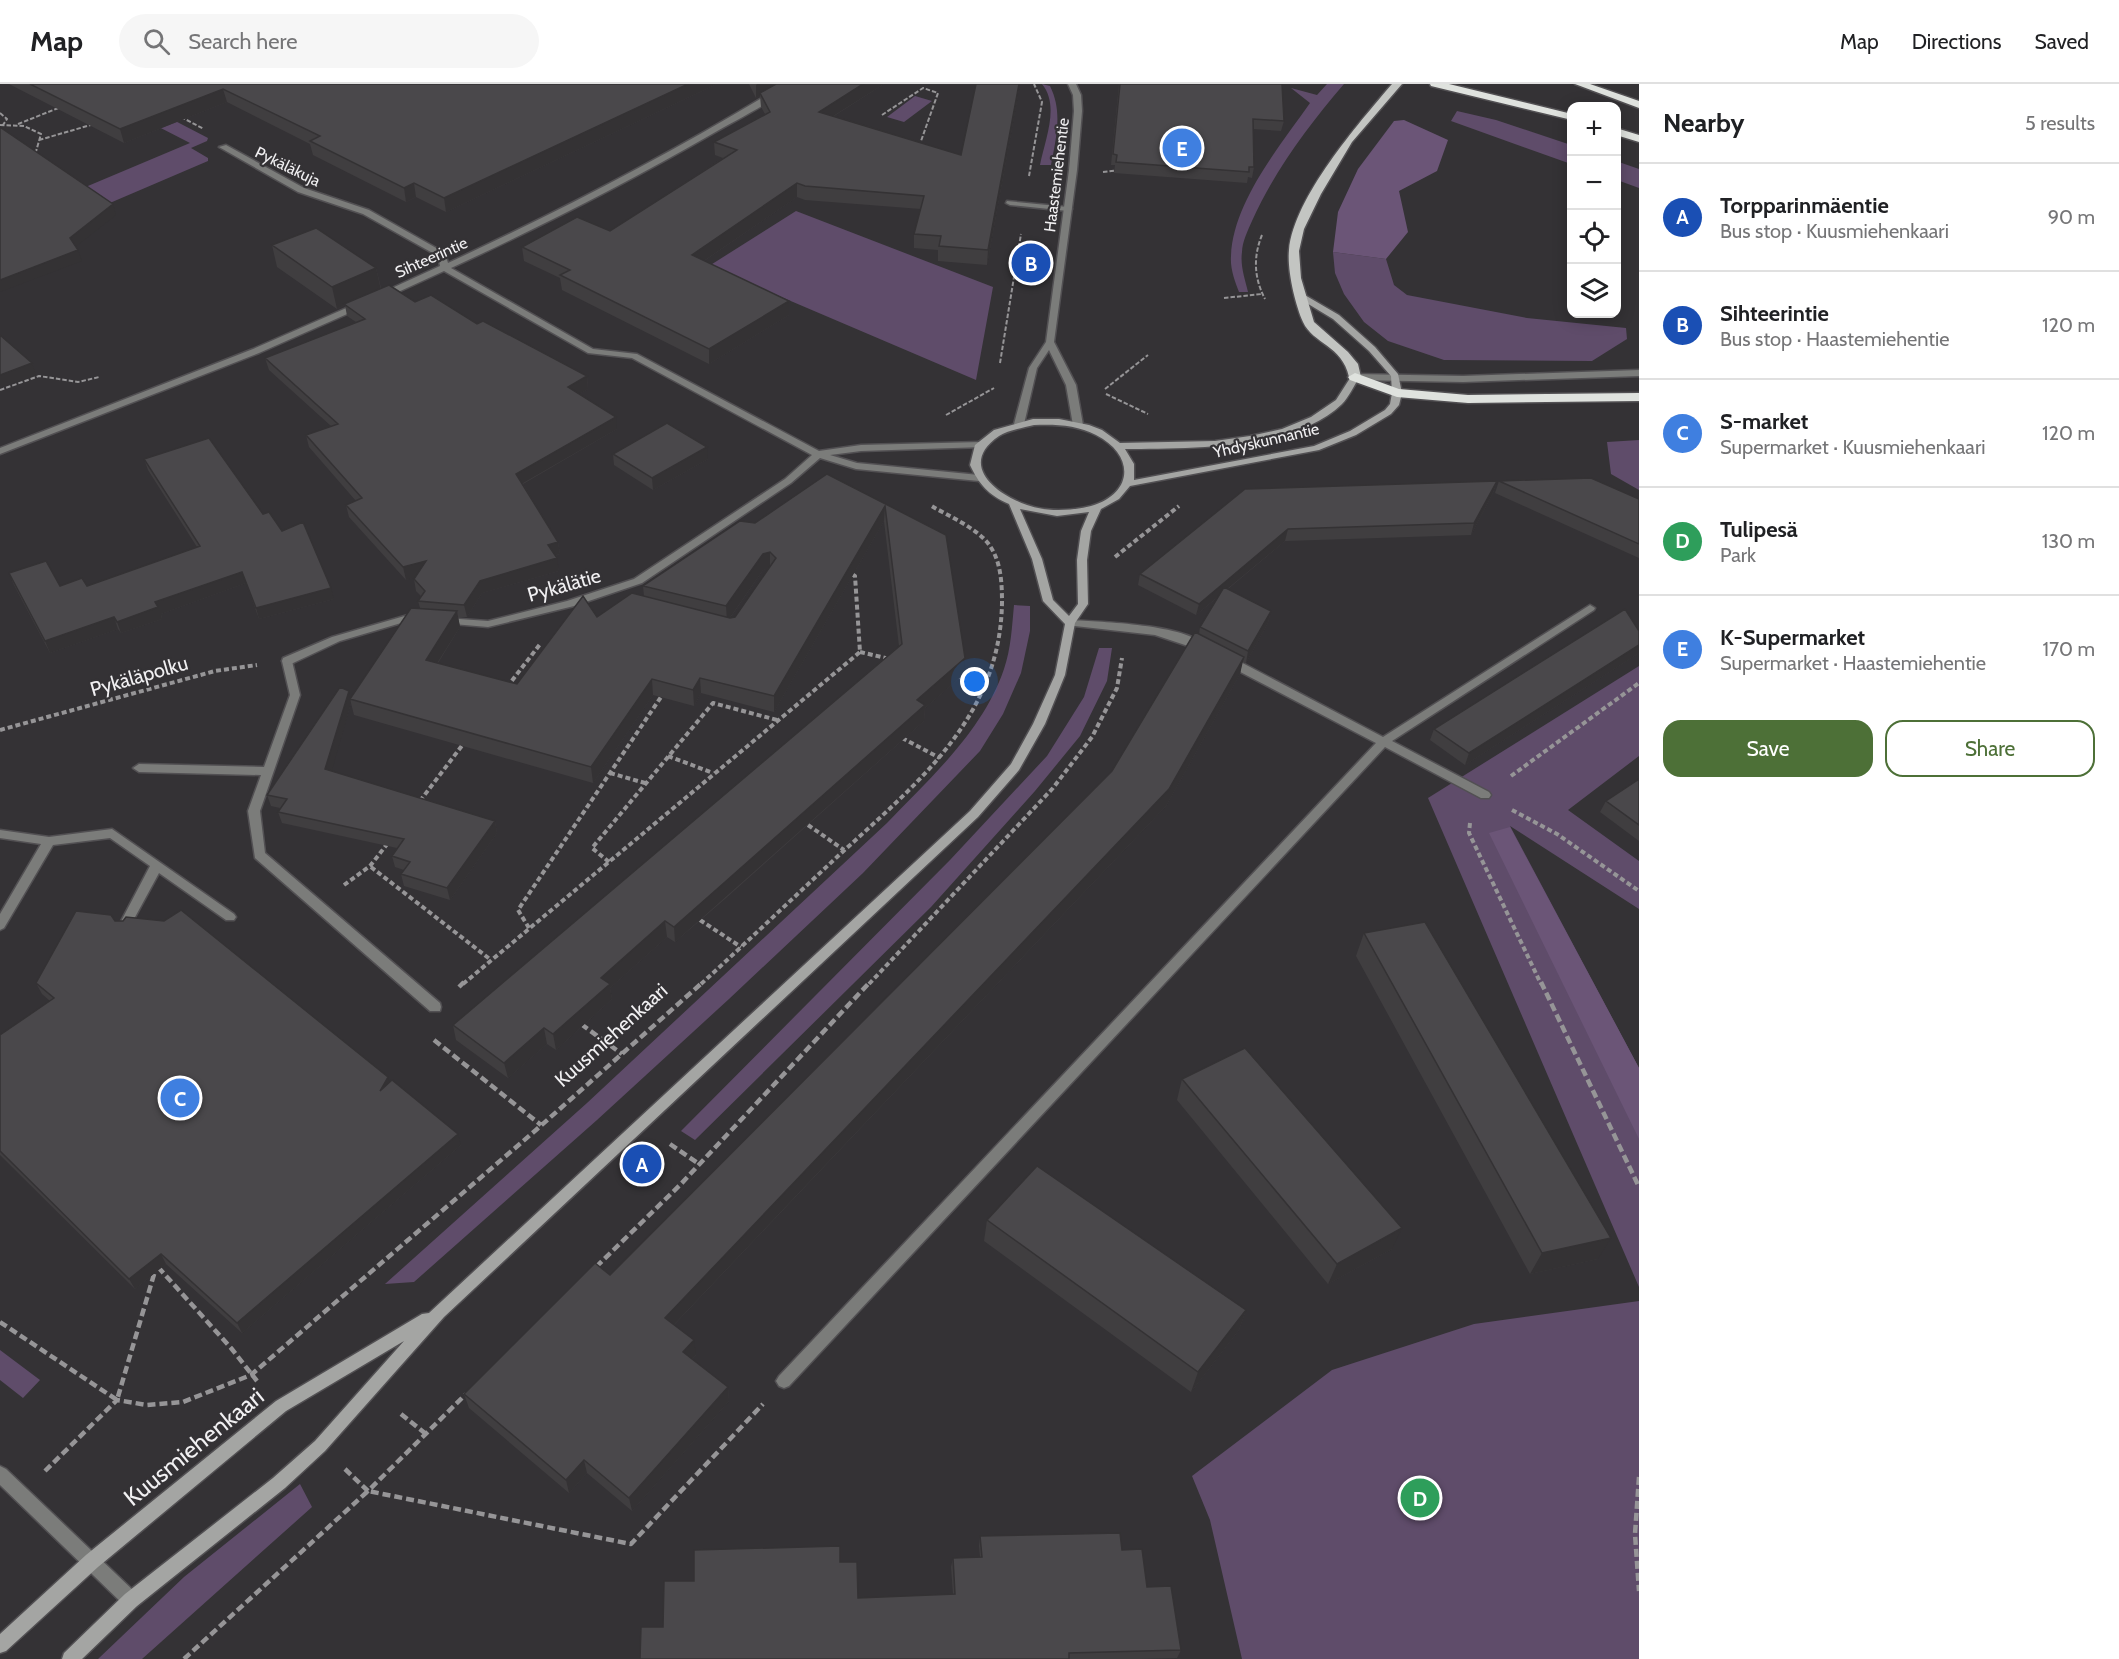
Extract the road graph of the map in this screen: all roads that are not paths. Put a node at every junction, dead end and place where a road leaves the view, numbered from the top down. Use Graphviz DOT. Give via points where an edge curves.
graph roads {
  1 [pos="790,84"];
  2 [pos="1072,84"];
  3 [pos="1397,84"];
  4 [pos="1435,84"];
  5 [pos="1489,84"];
  6 [pos="1580,84"];
  7 [pos="1639,105"];
  8 [pos="1567,114"];
  9 [pos="1567,115"];
  10 [pos="1621,132"];
  11 [pos="1639,139"];
  12 [pos="222,147"];
  13 [pos="1010,203"];
  14 [pos="1068,209"];
  15 [pos="445,268"];
  16 [pos="1303,297"];
  17 [pos="1050,342"];
  18 [pos="1639,373"];
  19 [pos="1395,376"];
  20 [pos="1355,377"];
  21 [pos="1397,393"];
  22 [pos="1639,398"];
  23 [pos="1019,424"];
  24 [pos="1078,425"];
  25 [pos="981,445"];
  26 [pos="1119,446"];
  27 [pos="0,451"];
  28 [pos="818,454"];
  29 [pos="979,478"];
  30 [pos="1128,484"];
  31 [pos="1013,505"];
  32 [pos="1096,507"];
  33 [pos="620,587"];
  34 [pos="632,599"];
  35 [pos="1590,608"];
  36 [pos="1070,622"];
  37 [pos="1384,741"];
  38 [pos="139,768"];
  39 [pos="268,771"];
  40 [pos="1485,795"];
  41 [pos="0,834"];
  42 [pos="49,841"];
  43 [pos="157,865"];
  44 [pos="230,917"];
  45 [pos="0,925"];
  46 [pos="124,927"];
  47 [pos="435,1007"];
  48 [pos="439,1312"];
  49 [pos="784,1382"];
  50 [pos="0,1474"];
  51 [pos="92,1561"];
  52 [pos="131,1600"];
  53 [pos="0,1645"];
  54 [pos="70,1659"];
  1 -- 15 [label="street, Sihteerintie" via="560,214"];
  2 -- 14 [label="street, Haastemiehentie" via="1078,111"];
  3 -- 16 [label="main road" via="1348,141 1299,229 1293,264"];
  4 -- 9 [label="highway"];
  5 -- 8 [label="highway"];
  6 -- 7 [label="highway"];
  10 -- 11 [label="highway"];
  12 -- 15 [label="street, Pykäläkuja" via="315,197 351,206 420,242 442,255"];
  13 -- 14 [label="street"];
  14 -- 17 [label="street, Haastemiehentie"];
  15 -- 27 [label="street, Sihteerintie" via="256,351"];
  15 -- 28 [label="street" via="591,351 634,356"];
  16 -- 19 [label="main road" via="1343,323"];
  16 -- 20 [label="main road" via="1309,323 1344,354"];
  17 -- 23 [label="street, Haastemiehentie" via="1033,368"];
  17 -- 24 [label="street" via="1071,386"];
  18 -- 19 [label="street" via="1463,379"];
  19 -- 20 [label="street"];
  19 -- 21 [label="main road"];
  20 -- 21 [label="highway"];
  20 -- 26 [label="main road, Yhdyskunnantie" via="1337,404 1286,431 1218,444"];
  21 -- 22 [label="highway" via="1468,399"];
  21 -- 30 [label="main road, Yhdyskunnantie" via="1388,412 1353,433 1316,448"];
  23 -- 24 [label="main road" via="1049,421"];
  23 -- 25 [label="main road" via="994,434"];
  24 -- 26 [label="main road"];
  25 -- 28 [label="street" via="861,448"];
  25 -- 29 [label="main road" via="974,464"];
  26 -- 30 [label="main road" via="1129,462"];
  28 -- 29 [label="street" via="856,466"];
  28 -- 33 [label="street, Pykälätie" via="779,488 638,581"];
  29 -- 31 [label="main road" via="995,495"];
  30 -- 32 [label="main road" via="1117,497"];
  31 -- 32 [label="main road" via="1053,513"];
  31 -- 36 [label="main road" via="1037,559 1048,601"];
  32 -- 36 [label="main road, Kuusmiehenkaari" via="1086,531 1082,560 1083,604"];
  33 -- 34 [label="street"];
  33 -- 39 [label="street, Pykälätie" via="488,624 408,618 336,639 287,661 295,695"];
  35 -- 37 [label="street"];
  36 -- 37 [label="street" via="1144,630 1194,643"];
  36 -- 48 [label="main road, Kuusmiehenkaari" via="1060,675 1040,724 1015,767 974,814"];
  37 -- 40 [label="street"];
  37 -- 49 [label="street"];
  38 -- 39 [label="street"];
  39 -- 47 [label="street" via="254,811 259,855"];
  41 -- 42 [label="street"];
  42 -- 43 [label="street" via="112,833"];
  42 -- 45 [label="street"];
  43 -- 44 [label="street"];
  43 -- 46 [label="street"];
  48 -- 51 [label="main road, Kuusmiehenkaari" via="281,1406"];
  48 -- 52 [label="main road, Kuusmiehenkaari" via="320,1446"];
  50 -- 51 [label="street"];
  51 -- 52 [label="street"];
  51 -- 53 [label="main road, Kuusmiehenkaari"];
  52 -- 54 [label="main road, Kuusmiehenkaari"];
}
